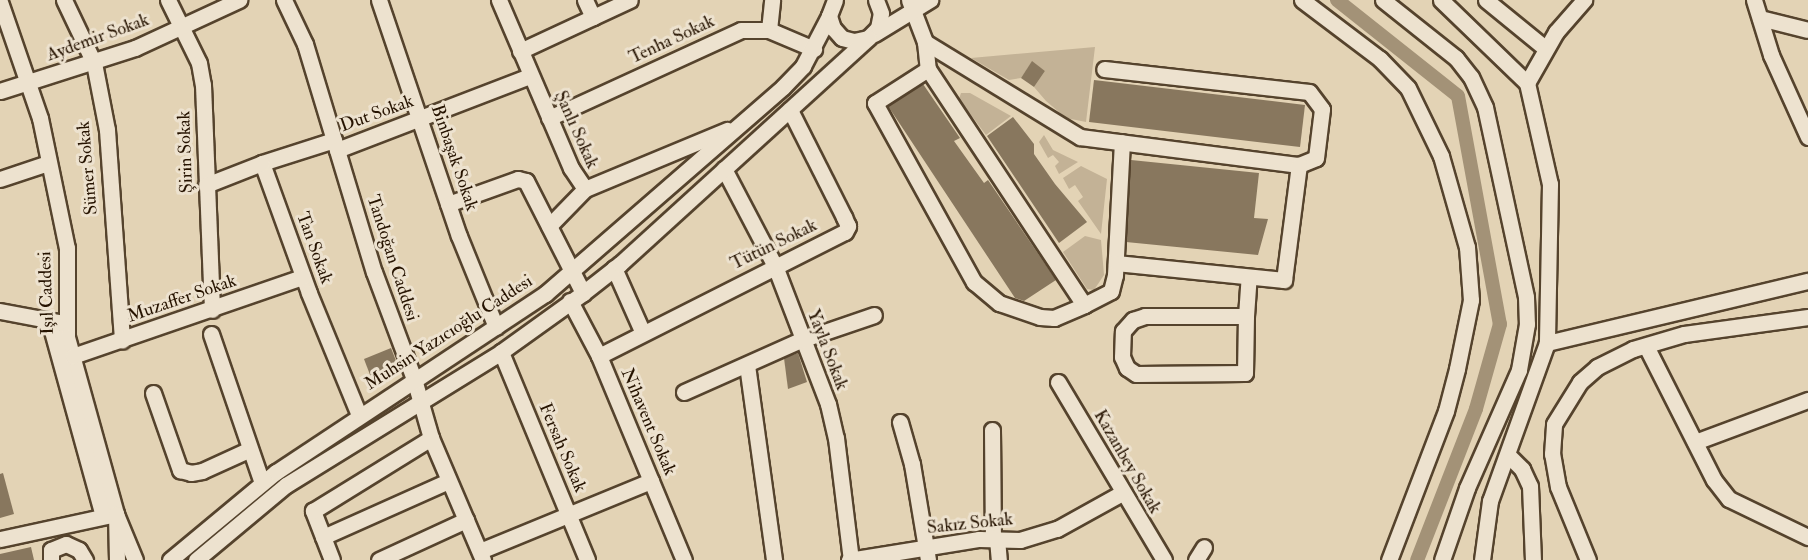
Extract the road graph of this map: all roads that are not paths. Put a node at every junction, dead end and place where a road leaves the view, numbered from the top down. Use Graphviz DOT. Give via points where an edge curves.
graph roads {
  1 [pos="64,0"];
  2 [pos="168,0"];
  3 [pos="239,0"];
  4 [pos="284,0"];
  5 [pos="379,0"];
  6 [pos="499,0"];
  7 [pos="585,0"];
  8 [pos="630,0"];
  9 [pos="772,0"];
  10 [pos="876,0"];
  11 [pos="930,0"];
  12 [pos="1302,0"];
  13 [pos="1383,0"];
  14 [pos="1441,0"];
  15 [pos="1486,0"];
  16 [pos="1584,0"];
  17 [pos="1754,0"];
  18 [pos="0,2"];
  19 [pos="910,5"];
  20 [pos="831,6"];
  21 [pos="593,17"];
  22 [pos="1760,18"];
  23 [pos="182,27"];
  24 [pos="769,30"];
  25 [pos="1808,30"];
  26 [pos="871,36"];
  27 [pos="925,42"];
  28 [pos="814,49"];
  29 [pos="1546,49"];
  30 [pos="520,51"];
  31 [pos="94,63"];
  32 [pos="928,69"];
  33 [pos="1104,69"];
  34 [pos="530,76"];
  35 [pos="30,82"];
  36 [pos="1527,83"];
  37 [pos="0,91"];
  38 [pos="790,110"];
  39 [pos="549,118"];
  40 [pos="420,120"];
  41 [pos="737,126"];
  42 [pos="1808,137"];
  43 [pos="1122,142"];
  44 [pos="335,145"];
  45 [pos="48,163"];
  46 [pos="262,163"];
  47 [pos="1299,165"];
  48 [pos="724,168"];
  49 [pos="0,179"];
  50 [pos="206,185"];
  51 [pos="585,189"];
  52 [pos="448,204"];
  53 [pos="549,226"];
  54 [pos="1116,263"];
  55 [pos="775,266"];
  56 [pos="614,268"];
  57 [pos="573,271"];
  58 [pos="303,277"];
  59 [pos="1249,277"];
  60 [pos="1808,281"];
  61 [pos="577,297"];
  62 [pos="1084,305"];
  63 [pos="0,310"];
  64 [pos="212,310"];
  65 [pos="874,315"];
  66 [pos="1246,316"];
  67 [pos="1808,317"];
  68 [pos="49,320"];
  69 [pos="65,323"];
  70 [pos="496,327"];
  71 [pos="643,333"];
  72 [pos="211,334"];
  73 [pos="122,340"];
  74 [pos="801,340"];
  75 [pos="1548,343"];
  76 [pos="1646,346"];
  77 [pos="501,352"];
  78 [pos="73,356"];
  79 [pos="598,356"];
  80 [pos="747,365"];
  81 [pos="414,380"];
  82 [pos="1058,382"];
  83 [pos="684,392"];
  84 [pos="153,393"];
  85 [pos="1808,400"];
  86 [pos="419,402"];
  87 [pos="359,415"];
  88 [pos="900,422"];
  89 [pos="992,430"];
  90 [pos="431,438"];
  91 [pos="1695,442"];
  92 [pos="248,450"];
  93 [pos="1508,455"];
  94 [pos="448,481"];
  95 [pos="651,481"];
  96 [pos="262,483"];
  97 [pos="1122,493"];
  98 [pos="568,514"];
  99 [pos="109,515"];
  100 [pos="466,520"];
  101 [pos="323,537"];
  102 [pos="1808,537"];
  103 [pos="0,539"];
  104 [pos="995,539"];
  105 [pos="927,554"];
  106 [pos="481,555"];
  107 [pos="51,560"];
  108 [pos="85,560"];
  109 [pos="117,560"];
  110 [pos="135,560"];
  111 [pos="170,560"];
  112 [pos="196,560"];
  113 [pos="332,560"];
  114 [pos="380,560"];
  115 [pos="587,560"];
  116 [pos="684,560"];
  117 [pos="774,560"];
  118 [pos="850,560"];
  119 [pos="999,560"];
  120 [pos="1164,560"];
  121 [pos="1389,560"];
  122 [pos="1442,560"];
  123 [pos="1482,560"];
  124 [pos="1533,560"];
  125 [pos="1588,560"];
  1 -- 31 [label="street, Sümer Sokak"];
  2 -- 23 [label="street, Şirin Sokak"];
  3 -- 23 [label="street, Aydemir Sokak"];
  4 -- 44 [label="street, Tandoğan Caddesi" via="305,44"];
  5 -- 40 [label="street, Binbaşak Sokak"];
  6 -- 30 [label="street, Şanlı Sokak"];
  7 -- 21 [label="street"];
  8 -- 21 [label="street"];
  9 -- 24 [label="street"];
  10 -- 26 [label="street" via="881,20"];
  11 -- 19 [label="street"];
  12 -- 121 [label="street" via="1380,59 1408,88 1441,156 1467,247 1471,300 1457,369 1446,411"];
  13 -- 122 [label="street" via="1456,58 1471,77 1485,107 1526,297 1527,324 1519,370 1467,488"];
  14 -- 36 [label="street"];
  15 -- 29 [label="street"];
  16 -- 29 [label="street"];
  17 -- 22 [label="street"];
  18 -- 35 [label="street, Işıl Caddesi"];
  19 -- 26 [label="street"];
  19 -- 27 [label="street"];
  20 -- 26 [label="street" via="833,28 842,38 854,41"];
  20 -- 28 [label="street, Muhsin Yazıcıoğlu Caddesi"];
  21 -- 30 [label="street"];
  22 -- 25 [label="street"];
  22 -- 42 [label="street" via="1771,55"];
  23 -- 31 [label="street, Aydemir Sokak"];
  23 -- 50 [label="street, Şirin Sokak" via="199,63 203,85"];
  24 -- 28 [label="street, Tenha Sokak"];
  24 -- 39 [label="street, Tenha Sokak" via="753,28 728,36"];
  26 -- 38 [label="street"];
  27 -- 32 [label="street"];
  27 -- 43 [label="street" via="1080,137"];
  28 -- 41 [label="street, Muhsin Yazıcıoğlu Caddesi" via="783,87"];
  29 -- 36 [label="street"];
  30 -- 34 [label="street, Şanlı Sokak"];
  31 -- 35 [label="street, Aydemir Sokak"];
  31 -- 73 [label="street, Sümer Sokak" via="106,130"];
  32 -- 62 [label="street"];
  32 -- 62 [label="street" via="875,104 974,282 999,303 1040,317 1054,318"];
  33 -- 47 [label="street" via="1309,92 1320,103 1323,130 1316,159"];
  34 -- 39 [label="street, Şanlı Sokak"];
  34 -- 40 [label="street, Dut Sokak"];
  35 -- 37 [label="street, Aydemir Sokak"];
  35 -- 45 [label="street, Işıl Caddesi"];
  36 -- 75 [label="street" via="1550,184"];
  38 -- 48 [label="street"];
  38 -- 55 [label="street, Tütün Sokak" via="848,226 845,232"];
  39 -- 51 [label="street, Şanlı Sokak" via="580,186"];
  40 -- 44 [label="street, Dut Sokak"];
  40 -- 52 [label="street, Binbaşak Sokak"];
  41 -- 51 [label="street, Şanlı Sokak"];
  41 -- 57 [label="street, Muhsin Yazıcıoğlu Caddesi"];
  43 -- 47 [label="street"];
  43 -- 54 [label="street"];
  44 -- 46 [label="street"];
  44 -- 81 [label="street, Tandoğan Caddesi" via="374,272"];
  45 -- 49 [label="street"];
  45 -- 69 [label="street, Işıl Caddesi" via="67,248"];
  46 -- 50 [label="street"];
  46 -- 58 [label="street, Tan Sokak"];
  47 -- 59 [label="street" via="1284,280"];
  48 -- 55 [label="street, Yayla Sokak"];
  48 -- 56 [label="street"];
  50 -- 64 [label="street, Şirin Sokak"];
  51 -- 53 [label="street"];
  52 -- 53 [label="street, Nihavent Sokak" via="518,179 526,181"];
  52 -- 70 [label="street, Binbaşak Sokak"];
  53 -- 57 [label="street, Nihavent Sokak"];
  54 -- 59 [label="street"];
  54 -- 62 [label="street" via="1111,291"];
  55 -- 71 [label="street, Tütün Sokak"];
  55 -- 74 [label="street, Yayla Sokak"];
  56 -- 61 [label="street"];
  56 -- 71 [label="street"];
  57 -- 61 [label="street, Nihavent Sokak"];
  57 -- 70 [label="street, Muhsin Yazıcıoğlu Caddesi"];
  58 -- 64 [label="street, Muzaffer Sokak"];
  58 -- 87 [label="street, Tan Sokak"];
  59 -- 66 [label="street"];
  60 -- 75 [label="street"];
  61 -- 77 [label="street"];
  61 -- 79 [label="street, Nihavent Sokak"];
  63 -- 68 [label="street"];
  64 -- 73 [label="street, Muzaffer Sokak"];
  65 -- 74 [label="street"];
  66 -- 66 [label="street" via="1145,316 1133,320 1123,331 1122,357 1127,368 1136,374 1245,373"];
  67 -- 76 [label="street" via="1684,334"];
  68 -- 69 [label="street"];
  68 -- 99 [label="street"];
  69 -- 78 [label="street, Işıl Caddesi"];
  70 -- 81 [label="street, Muhsin Yazıcıoğlu Caddesi"];
  71 -- 79 [label="street, Tütün Sokak"];
  72 -- 92 [label="street"];
  73 -- 78 [label="street, Muzaffer Sokak"];
  74 -- 80 [label="street"];
  74 -- 118 [label="street, Yayla Sokak" via="832,420"];
  75 -- 93 [label="street"];
  76 -- 91 [label="street"];
  76 -- 125 [label="street" via="1597,367 1580,382 1554,424 1552,454 1558,487"];
  77 -- 86 [label="street"];
  77 -- 98 [label="street, Fersah Sokak"];
  78 -- 99 [label="street, Işıl Caddesi"];
  79 -- 95 [label="street, Nihavent Sokak"];
  80 -- 83 [label="street"];
  80 -- 117 [label="street"];
  81 -- 86 [label="street, Tandoğan Caddesi"];
  81 -- 87 [label="street, Muhsin Yazıcıoğlu Caddesi"];
  82 -- 97 [label="street, Kazanbey Sokak"];
  84 -- 92 [label="street" via="180,470 202,471"];
  85 -- 91 [label="street"];
  86 -- 90 [label="street, Tandoğan Caddesi"];
  86 -- 112 [label="street" via="286,485"];
  87 -- 96 [label="street, Muhsin Yazıcıoğlu Caddesi"];
  88 -- 105 [label="street"];
  89 -- 104 [label="street"];
  90 -- 94 [label="street, Tandoğan Caddesi"];
  90 -- 101 [label="street" via="313,511"];
  91 -- 102 [label="street" via="1729,500"];
  92 -- 96 [label="street"];
  93 -- 123 [label="street" via="1487,513"];
  93 -- 124 [label="street" via="1522,469 1530,486"];
  94 -- 100 [label="street, Tandoğan Caddesi"];
  94 -- 101 [label="street"];
  95 -- 98 [label="street"];
  95 -- 116 [label="street, Nihavent Sokak"];
  96 -- 111 [label="street, Muhsin Yazıcıoğlu Caddesi"];
  97 -- 104 [label="street, Sakız Sokak" via="1057,529 1020,540"];
  97 -- 120 [label="street, Kazanbey Sokak"];
  98 -- 106 [label="street"];
  98 -- 115 [label="street, Fersah Sokak"];
  99 -- 103 [label="street"];
  99 -- 109 [label="street"];
  99 -- 110 [label="street"];
  100 -- 106 [label="street, Tandoğan Caddesi"];
  100 -- 114 [label="street"];
  101 -- 113 [label="street"];
  104 -- 105 [label="street, Sakız Sokak"];
  104 -- 119 [label="street"];
  105 -- 118 [label="street, Sakız Sokak"];
  107 -- 108 [label="street" via="51,550 66,544 79,550"];
}
